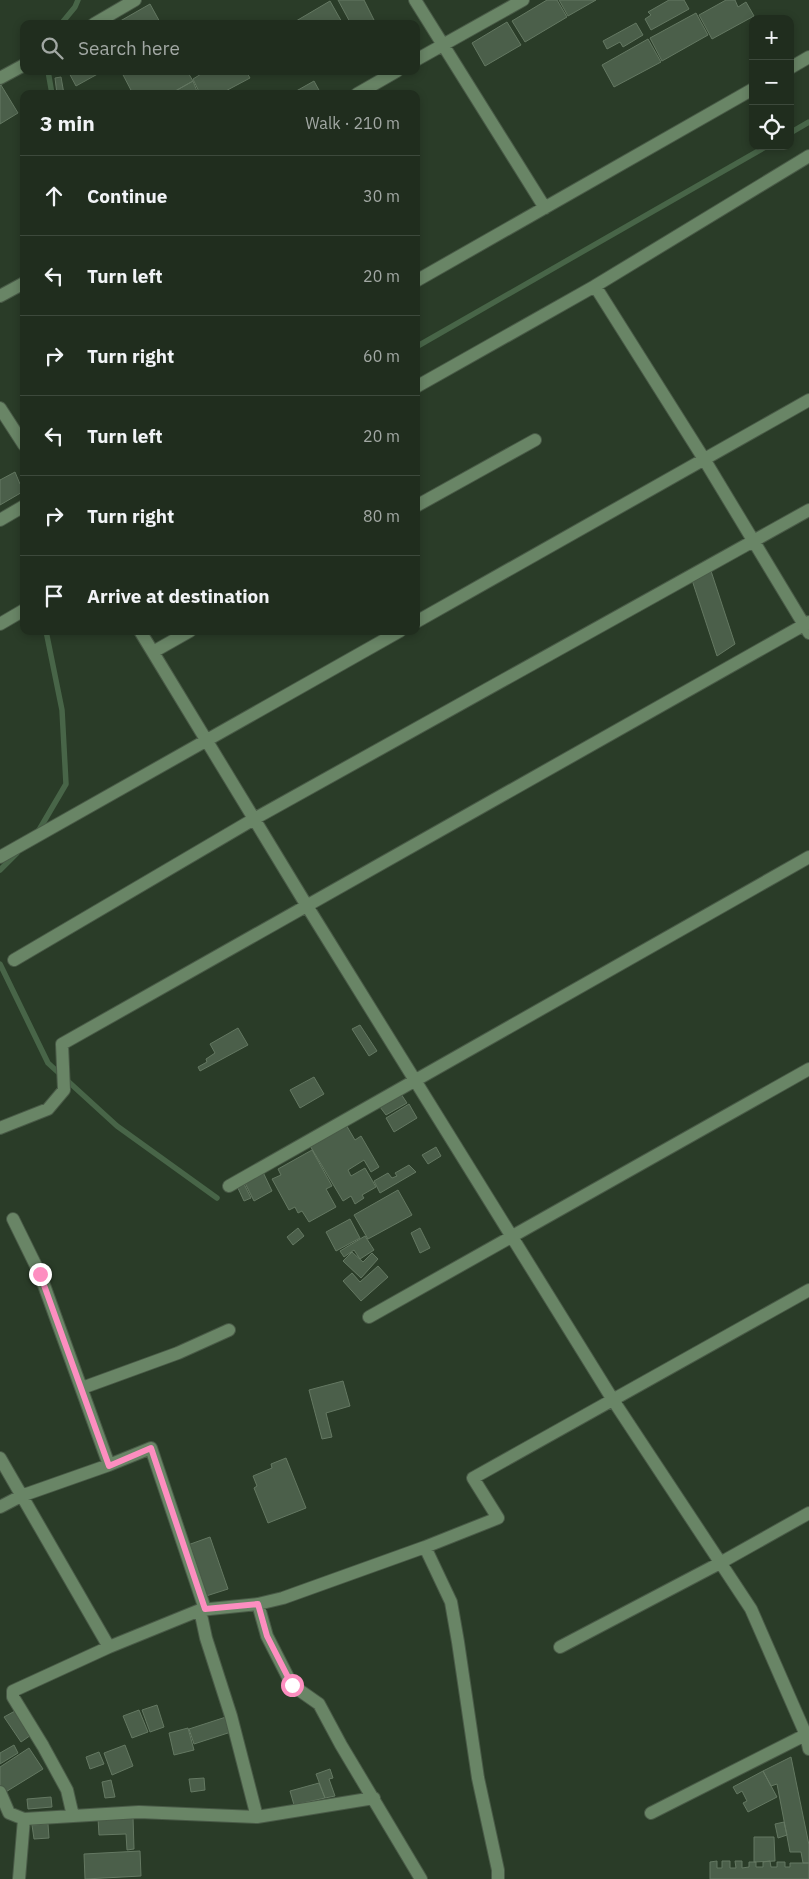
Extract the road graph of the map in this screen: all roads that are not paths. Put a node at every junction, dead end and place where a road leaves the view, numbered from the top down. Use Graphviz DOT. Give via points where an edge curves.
graph roads {
  1 [pos="135,0"];
  2 [pos="415,0"];
  3 [pos="523,0"];
  4 [pos="101,20"];
  5 [pos="443,45"];
  6 [pos="809,57"];
  7 [pos="420,58"];
  8 [pos="794,66"];
  9 [pos="20,67"];
  10 [pos="390,75"];
  11 [pos="0,78"];
  12 [pos="364,90"];
  13 [pos="749,91"];
  14 [pos="809,156"];
  15 [pos="545,208"];
  16 [pos="420,279"];
  17 [pos="20,285"];
  18 [pos="595,286"];
  19 [pos="0,296"];
  20 [pos="420,385"];
  21 [pos="809,400"];
  22 [pos="0,408"];
  23 [pos="20,439"];
  24 [pos="535,440"];
  25 [pos="704,459"];
  26 [pos="420,504"];
  27 [pos="20,508"];
  28 [pos="809,510"];
  29 [pos="0,520"];
  30 [pos="753,541"];
  31 [pos="20,612"];
  32 [pos="420,620"];
  33 [pos="0,624"];
  34 [pos="807,626"];
  35 [pos="142,635"];
  36 [pos="183,635"];
  37 [pos="393,635"];
  38 [pos="153,652"];
  39 [pos="206,741"];
  40 [pos="254,819"];
  41 [pos="0,857"];
  42 [pos="809,857"];
  43 [pos="307,906"];
  44 [pos="14,960"];
  45 [pos="809,1069"];
  46 [pos="416,1080"];
  47 [pos="0,1128"];
  48 [pos="229,1186"];
  49 [pos="12,1219"];
  50 [pos="513,1236"];
  51 [pos="809,1290"];
  52 [pos="369,1318"];
  53 [pos="229,1330"];
  54 [pos="82,1388"];
  55 [pos="613,1400"];
  56 [pos="0,1458"];
  57 [pos="109,1466"];
  58 [pos="22,1496"];
  59 [pos="0,1507"];
  60 [pos="809,1513"];
  61 [pos="425,1547"];
  62 [pos="720,1564"];
  63 [pos="258,1604"];
  64 [pos="202,1610"];
  65 [pos="560,1647"];
  66 [pos="110,1648"];
  67 [pos="807,1734"];
  68 [pos="809,1749"];
  69 [pos="0,1792"];
  70 [pos="374,1798"];
  71 [pos="651,1813"];
  72 [pos="73,1816"];
  73 [pos="257,1817"];
  74 [pos="24,1819"];
  75 [pos="19,1879"];
  76 [pos="421,1879"];
  77 [pos="498,1879"];
  1 -- 4 [label="street"];
  2 -- 5 [label="street"];
  3 -- 5 [label="street"];
  5 -- 7 [label="street"];
  5 -- 15 [label="street"];
  6 -- 8 [label="street"];
  9 -- 11 [label="street"];
  10 -- 12 [label="street"];
  13 -- 15 [label="street"];
  14 -- 18 [label="street"];
  15 -- 16 [label="street"];
  17 -- 19 [label="street"];
  18 -- 20 [label="street"];
  18 -- 25 [label="street"];
  21 -- 25 [label="street"];
  22 -- 23 [label="street"];
  24 -- 26 [label="street"];
  25 -- 30 [label="street"];
  25 -- 32 [label="street"];
  27 -- 29 [label="street"];
  28 -- 30 [label="street"];
  30 -- 34 [label="street"];
  30 -- 40 [label="street"];
  31 -- 33 [label="street"];
  34 -- 43 [label="street"];
  35 -- 38 [label="street"];
  36 -- 38 [label="street"];
  37 -- 39 [label="street"];
  38 -- 39 [label="street"];
  39 -- 40 [label="street"];
  39 -- 41 [label="street"];
  40 -- 43 [label="street"];
  40 -- 44 [label="street"];
  42 -- 46 [label="street"];
  43 -- 46 [label="street"];
  43 -- 47 [label="street" via="62,1044 64,1090 48,1109"];
  45 -- 50 [label="street"];
  46 -- 48 [label="street"];
  46 -- 50 [label="street"];
  49 -- 54 [label="street" via="40,1274"];
  50 -- 52 [label="street"];
  50 -- 55 [label="street"];
  51 -- 55 [label="street"];
  53 -- 54 [label="street" via="178,1353"];
  54 -- 57 [label="street"];
  55 -- 61 [label="street" via="473,1478 498,1518"];
  55 -- 62 [label="street"];
  56 -- 58 [label="street"];
  57 -- 58 [label="street"];
  57 -- 64 [label="street" via="151,1448"];
  58 -- 59 [label="street"];
  58 -- 66 [label="street"];
  60 -- 62 [label="street"];
  61 -- 63 [label="street"];
  61 -- 77 [label="street" via="451,1602 478,1778"];
  62 -- 65 [label="street"];
  62 -- 67 [label="street" via="751,1609"];
  63 -- 64 [label="street"];
  63 -- 70 [label="street" via="267,1636 292,1685 319,1704"];
  64 -- 66 [label="street"];
  64 -- 73 [label="street" via="206,1638 231,1716"];
  66 -- 72 [label="street" via="13,1691 12,1697 67,1790"];
  67 -- 68 [label="street"];
  67 -- 71 [label="street"];
  69 -- 74 [label="street" via="9,1813"];
  70 -- 73 [label="street"];
  70 -- 76 [label="street"];
  72 -- 73 [label="street" via="139,1812"];
  72 -- 74 [label="street"];
  74 -- 75 [label="street"];
}
